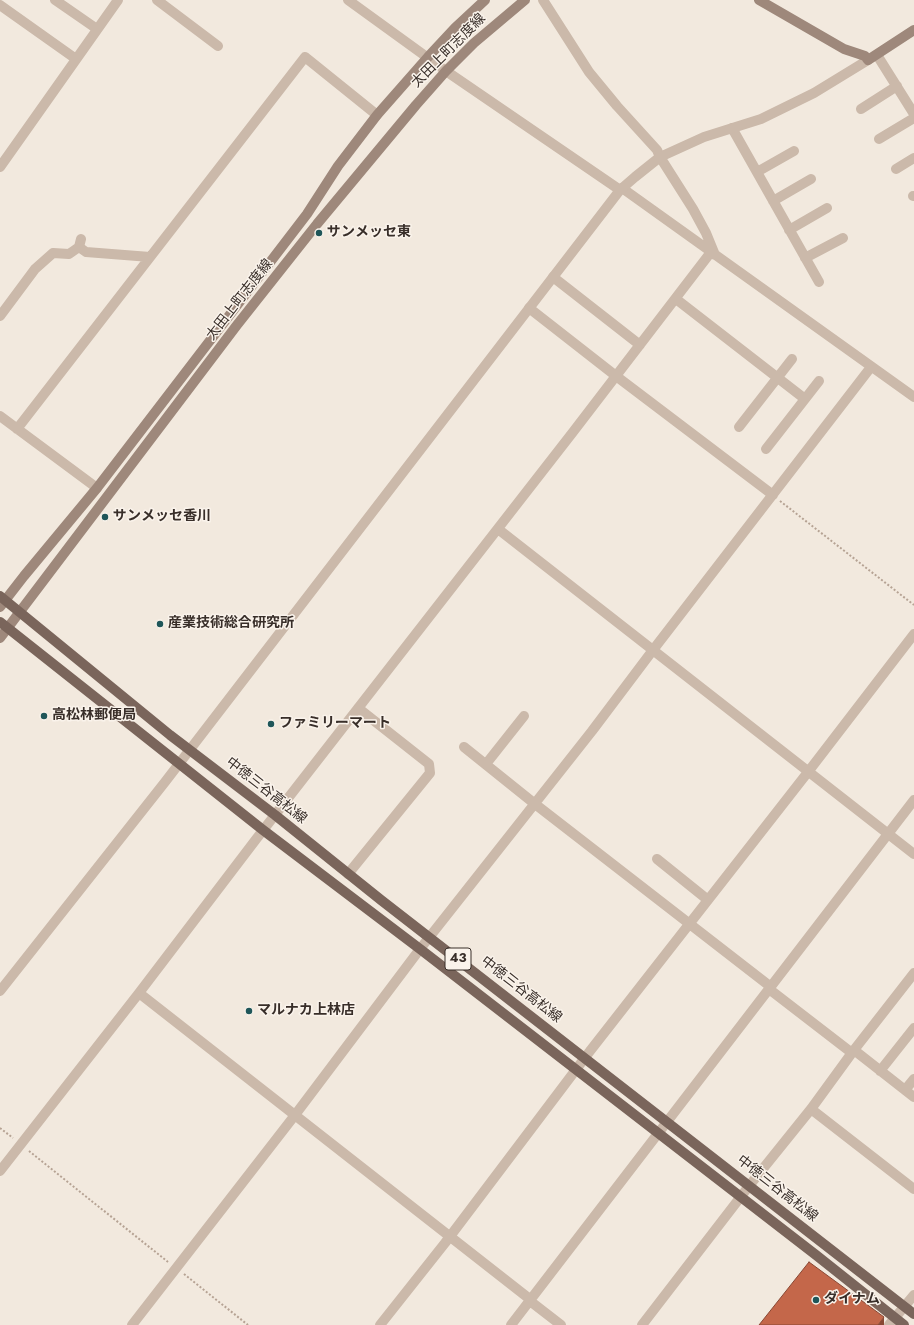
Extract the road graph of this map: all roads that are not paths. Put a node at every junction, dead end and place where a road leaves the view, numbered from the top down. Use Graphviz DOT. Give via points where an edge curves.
graph roads {
  1 [pos="55,0"];
  2 [pos="118,0"];
  3 [pos="157,0"];
  4 [pos="348,0"];
  5 [pos="485,0"];
  6 [pos="525,0"];
  7 [pos="543,0"];
  8 [pos="759,0"];
  9 [pos="0,5"];
  10 [pos="97,29"];
  11 [pos="914,30"];
  12 [pos="218,46"];
  13 [pos="877,55"];
  14 [pos="428,57"];
  15 [pos="76,59"];
  16 [pos="868,60"];
  17 [pos="446,71"];
  18 [pos="897,86"];
  19 [pos="861,109"];
  20 [pos="914,114"];
  21 [pos="377,115"];
  22 [pos="914,118"];
  23 [pos="732,128"];
  24 [pos="879,139"];
  25 [pos="794,151"];
  26 [pos="660,157"];
  27 [pos="914,158"];
  28 [pos="1,162"];
  29 [pos="896,169"];
  30 [pos="757,172"];
  31 [pos="811,179"];
  32 [pos="621,189"];
  33 [pos="773,201"];
  34 [pos="827,208"];
  35 [pos="789,230"];
  36 [pos="843,238"];
  37 [pos="713,254"];
  38 [pos="150,257"];
  39 [pos="805,258"];
  40 [pos="553,276"];
  41 [pos="819,282"];
  42 [pos="676,299"];
  43 [pos="529,308"];
  44 [pos="0,316"];
  45 [pos="640,345"];
  46 [pos="792,359"];
  47 [pos="871,367"];
  48 [pos="616,376"];
  49 [pos="777,378"];
  50 [pos="819,381"];
  51 [pos="914,397"];
  52 [pos="805,399"];
  53 [pos="0,416"];
  54 [pos="739,427"];
  55 [pos="17,429"];
  56 [pos="766,449"];
  57 [pos="97,488"];
  58 [pos="773,495"];
  59 [pos="498,529"];
  60 [pos="2,601"];
  61 [pos="20,612"];
  62 [pos="4,625"];
  63 [pos="914,634"];
  64 [pos="0,638"];
  65 [pos="652,650"];
  66 [pos="358,708"];
  67 [pos="524,716"];
  68 [pos="464,747"];
  69 [pos="189,750"];
  70 [pos="179,764"];
  71 [pos="486,764"];
  72 [pos="808,772"];
  73 [pos="914,800"];
  74 [pos="535,804"];
  75 [pos="275,815"];
  76 [pos="263,830"];
  77 [pos="888,834"];
  78 [pos="914,854"];
  79 [pos="657,859"];
  80 [pos="348,874"];
  81 [pos="708,900"];
  82 [pos="690,923"];
  83 [pos="429,936"];
  84 [pos="420,949"];
  85 [pos="914,973"];
  86 [pos="770,988"];
  87 [pos="0,991"];
  88 [pos="140,993"];
  89 [pos="914,1028"];
  90 [pos="853,1051"];
  91 [pos="584,1058"];
  92 [pos="575,1070"];
  93 [pos="880,1071"];
  94 [pos="914,1079"];
  95 [pos="905,1090"];
  96 [pos="914,1097"];
  97 [pos="811,1109"];
  98 [pos="295,1115"];
  99 [pos="667,1122"];
  100 [pos="658,1133"];
  101 [pos="0,1171"];
  102 [pos="749,1186"];
  103 [pos="913,1187"];
  104 [pos="740,1197"];
  105 [pos="450,1236"];
  106 [pos="914,1295"];
  107 [pos="530,1300"];
  108 [pos="904,1307"];
  109 [pos="914,1314"];
  110 [pos="892,1321"];
  111 [pos="132,1325"];
  112 [pos="380,1325"];
  113 [pos="512,1325"];
  114 [pos="561,1325"];
  115 [pos="642,1325"];
  116 [pos="904,1325"];
  1 -- 10 [label="street"];
  2 -- 10 [label="street"];
  3 -- 12 [label="street"];
  4 -- 14 [label="street"];
  5 -- 14 [label="main road, 太田上町志度線"];
  6 -- 17 [label="main road, 太田上町志度線" via="474,43"];
  7 -- 26 [label="street" via="588,72 657,150"];
  8 -- 16 [label="main road" via="844,49 865,56"];
  9 -- 15 [label="street"];
  10 -- 15 [label="street"];
  11 -- 13 [label="main road"];
  13 -- 16 [label="main road"];
  13 -- 18 [label="street"];
  14 -- 17 [label="street"];
  14 -- 21 [label="main road, 太田上町志度線"];
  15 -- 28 [label="street"];
  16 -- 23 [label="street" via="814,94 761,119"];
  17 -- 32 [label="street"];
  17 -- 61 [label="main road, 太田上町志度線" via="317,224 237,325"];
  18 -- 19 [label="street"];
  18 -- 20 [label="street"];
  21 -- 38 [label="street" via="306,57"];
  21 -- 57 [label="main road, 太田上町志度線" via="338,166 307,214"];
  22 -- 24 [label="street"];
  23 -- 26 [label="street" via="704,137"];
  23 -- 30 [label="street"];
  25 -- 30 [label="street"];
  26 -- 32 [label="street"];
  26 -- 37 [label="street" via="693,209 706,233"];
  27 -- 29 [label="street"];
  30 -- 33 [label="street"];
  31 -- 33 [label="street"];
  32 -- 37 [label="street"];
  32 -- 40 [label="street"];
  33 -- 35 [label="street"];
  34 -- 35 [label="street"];
  35 -- 39 [label="street"];
  36 -- 39 [label="street"];
  37 -- 42 [label="street"];
  37 -- 47 [label="street"];
  38 -- 44 [label="street" via="86,252 80,243 68,254 53,253 36,269"];
  38 -- 55 [label="street"];
  39 -- 41 [label="street"];
  40 -- 43 [label="street"];
  40 -- 45 [label="street"];
  42 -- 45 [label="street"];
  42 -- 49 [label="street"];
  43 -- 48 [label="street"];
  43 -- 69 [label="street"];
  45 -- 48 [label="street"];
  46 -- 49 [label="street"];
  47 -- 51 [label="street"];
  47 -- 58 [label="street"];
  48 -- 58 [label="street"];
  48 -- 59 [label="street"];
  49 -- 52 [label="street"];
  49 -- 54 [label="street"];
  50 -- 52 [label="street"];
  52 -- 56 [label="street"];
  53 -- 55 [label="street"];
  55 -- 57 [label="street"];
  57 -- 60 [label="main road, 太田上町志度線"];
  58 -- 65 [label="street"];
  59 -- 65 [label="street"];
  59 -- 66 [label="street"];
  60 -- 61 [label="main road, 中徳三谷高松線 / 43"];
  61 -- 62 [label="main road, 太田上町志度線"];
  61 -- 69 [label="main road, 中徳三谷高松線 / 43"];
  62 -- 64 [label="main road, 太田上町志度線"];
  62 -- 70 [label="main road, 中徳三谷高松線 / 43"];
  63 -- 72 [label="street"];
  65 -- 72 [label="street"];
  65 -- 74 [label="street"];
  66 -- 75 [label="street"];
  66 -- 80 [label="street" via="429,764 430,773"];
  67 -- 71 [label="street"];
  68 -- 71 [label="street"];
  69 -- 70 [label="street"];
  69 -- 75 [label="main road, 中徳三谷高松線 / 43"];
  70 -- 76 [label="main road, 中徳三谷高松線 / 43"];
  70 -- 87 [label="street"];
  71 -- 74 [label="street"];
  72 -- 77 [label="street"];
  72 -- 81 [label="street"];
  73 -- 77 [label="street"];
  74 -- 82 [label="street"];
  74 -- 83 [label="street"];
  75 -- 76 [label="street"];
  75 -- 80 [label="main road, 中徳三谷高松線 / 43"];
  76 -- 84 [label="main road, 中徳三谷高松線 / 43"];
  76 -- 88 [label="street"];
  77 -- 78 [label="street"];
  77 -- 86 [label="street"];
  79 -- 81 [label="street"];
  80 -- 83 [label="main road, 中徳三谷高松線 / 43"];
  81 -- 82 [label="street"];
  82 -- 86 [label="street"];
  82 -- 91 [label="street"];
  83 -- 84 [label="street"];
  83 -- 91 [label="main road, 中徳三谷高松線 / 43"];
  84 -- 92 [label="main road, 中徳三谷高松線 / 43"];
  84 -- 98 [label="street"];
  85 -- 90 [label="street"];
  86 -- 90 [label="street"];
  86 -- 99 [label="street"];
  88 -- 98 [label="street"];
  88 -- 101 [label="street"];
  89 -- 93 [label="street"];
  90 -- 93 [label="street"];
  90 -- 97 [label="street"];
  91 -- 92 [label="street"];
  91 -- 99 [label="main road, 中徳三谷高松線 / 43"];
  92 -- 100 [label="main road, 中徳三谷高松線 / 43"];
  92 -- 105 [label="street"];
  93 -- 95 [label="street"];
  94 -- 95 [label="street"];
  95 -- 96 [label="street"];
  97 -- 102 [label="street"];
  97 -- 103 [label="street"];
  98 -- 105 [label="street"];
  98 -- 111 [label="street"];
  99 -- 100 [label="street"];
  99 -- 102 [label="main road, 中徳三谷高松線 / 43"];
  100 -- 104 [label="main road, 中徳三谷高松線 / 43"];
  100 -- 107 [label="street"];
  102 -- 104 [label="street"];
  102 -- 108 [label="main road, 中徳三谷高松線 / 43"];
  104 -- 110 [label="main road, 中徳三谷高松線 / 43" via="816,1255"];
  104 -- 115 [label="street"];
  105 -- 107 [label="street"];
  105 -- 112 [label="street"];
  106 -- 108 [label="street"];
  107 -- 113 [label="street"];
  107 -- 114 [label="street"];
  108 -- 109 [label="main road, 中徳三谷高松線 / 43"];
  108 -- 110 [label="street"];
  110 -- 116 [label="main road, 中徳三谷高松線 / 43"];
}
